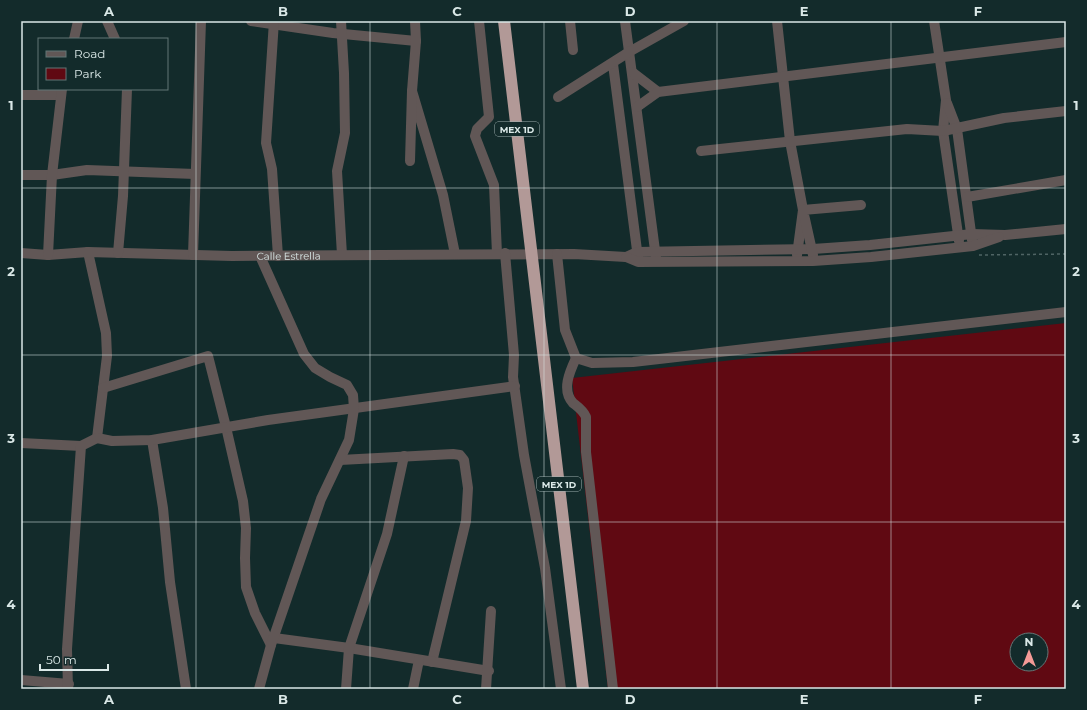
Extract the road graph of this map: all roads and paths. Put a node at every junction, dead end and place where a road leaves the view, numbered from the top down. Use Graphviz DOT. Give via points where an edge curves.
graph roads {
  1 [pos="78,21"];
  2 [pos="107,21"];
  3 [pos="201,21"];
  4 [pos="251,21"];
  5 [pos="341,21"];
  6 [pos="415,21"];
  7 [pos="479,21"];
  8 [pos="504,21"];
  9 [pos="570,21"];
  10 [pos="625,21"];
  11 [pos="684,21"];
  12 [pos="934,21"];
  13 [pos="778,22"];
  14 [pos="274,23"];
  15 [pos="342,33"];
  16 [pos="74,38"];
  17 [pos="115,38"];
  18 [pos="416,41"];
  19 [pos="1066,42"];
  20 [pos="573,50"];
  21 [pos="629,52"];
  22 [pos="939,57"];
  23 [pos="613,64"];
  24 [pos="632,72"];
  25 [pos="784,76"];
  26 [pos="127,90"];
  27 [pos="412,91"];
  28 [pos="61,92"];
  29 [pos="658,92"];
  30 [pos="21,95"];
  31 [pos="558,97"];
  32 [pos="946,100"];
  33 [pos="636,107"];
  34 [pos="1066,111"];
  35 [pos="957,129"];
  36 [pos="943,131"];
  37 [pos="790,141"];
  38 [pos="701,151"];
  39 [pos="410,161"];
  40 [pos="124,172"];
  41 [pos="52,174"];
  42 [pos="195,174"];
  43 [pos="21,175"];
  44 [pos="1066,180"];
  45 [pos="967,197"];
  46 [pos="861,205"];
  47 [pos="803,210"];
  48 [pos="1066,229"];
  49 [pos="972,234"];
  50 [pos="959,235"];
  51 [pos="1005,235"];
  52 [pos="870,245"];
  53 [pos="960,247"];
  54 [pos="797,249"];
  55 [pos="813,249"];
  56 [pos="974,250"];
  57 [pos="88,252"];
  58 [pos="21,253"];
  59 [pos="118,253"];
  60 [pos="501,253"];
  61 [pos="455,254"];
  62 [pos="557,254"];
  63 [pos="1066,254"];
  64 [pos="48,255"];
  65 [pos="193,255"];
  66 [pos="342,255"];
  67 [pos="260,256"];
  68 [pos="278,256"];
  69 [pos="638,257"];
  70 [pos="655,257"];
  71 [pos="871,257"];
  72 [pos="798,261"];
  73 [pos="813,261"];
  74 [pos="1066,312"];
  75 [pos="576,358"];
  76 [pos="515,386"];
  77 [pos="102,388"];
  78 [pos="354,409"];
  79 [pos="226,427"];
  80 [pos="96,438"];
  81 [pos="152,440"];
  82 [pos="21,443"];
  83 [pos="81,446"];
  84 [pos="404,456"];
  85 [pos="340,460"];
  86 [pos="491,611"];
  87 [pos="273,641"];
  88 [pos="349,648"];
  89 [pos="419,660"];
  90 [pos="432,662"];
  91 [pos="489,671"];
  92 [pos="21,680"];
  93 [pos="68,687"];
  94 [pos="186,689"];
  95 [pos="259,689"];
  96 [pos="346,689"];
  97 [pos="413,689"];
  98 [pos="486,689"];
  99 [pos="561,689"];
  100 [pos="583,689"];
  101 [pos="613,689"];
  1 -- 16 [label="street"];
  2 -- 17 [label="street"];
  3 -- 42 [label="street"];
  4 -- 14 [label="street"];
  5 -- 15 [label="street"];
  6 -- 18 [label="street"];
  7 -- 60 [label="street" via="489,117 477,129 475,136 494,185"];
  8 -- 100 [label="highway, MEX 1D"];
  9 -- 20 [label="street"];
  10 -- 21 [label="street"];
  11 -- 21 [label="street"];
  12 -- 22 [label="street"];
  13 -- 25 [label="street"];
  14 -- 15 [label="street"];
  14 -- 68 [label="street" via="266,143 272,169"];
  15 -- 18 [label="street"];
  15 -- 66 [label="street" via="345,133 337,171"];
  18 -- 27 [label="street"];
  19 -- 22 [label="street"];
  21 -- 23 [label="street"];
  21 -- 24 [label="street"];
  22 -- 25 [label="street"];
  22 -- 32 [label="street"];
  23 -- 31 [label="street"];
  23 -- 69 [label="street"];
  24 -- 29 [label="street"];
  24 -- 33 [label="street"];
  25 -- 29 [label="street"];
  25 -- 37 [label="street"];
  26 -- 40 [label="street"];
  27 -- 39 [label="street"];
  27 -- 61 [label="street" via="443,194"];
  28 -- 30 [label="street"];
  28 -- 41 [label="street"];
  29 -- 33 [label="street"];
  32 -- 35 [label="street"];
  32 -- 36 [label="street"];
  33 -- 70 [label="street"];
  34 -- 35 [label="street" via="1004,118"];
  35 -- 36 [label="street"];
  35 -- 45 [label="street"];
  36 -- 37 [label="street" via="907,129"];
  36 -- 50 [label="street"];
  37 -- 38 [label="street"];
  37 -- 47 [label="street"];
  40 -- 41 [label="street" via="87,170"];
  40 -- 42 [label="street"];
  40 -- 59 [label="street"];
  41 -- 43 [label="street"];
  41 -- 64 [label="street"];
  42 -- 65 [label="street"];
  44 -- 45 [label="street"];
  45 -- 49 [label="street"];
  46 -- 47 [label="street"];
  47 -- 54 [label="street"];
  47 -- 55 [label="street"];
  48 -- 51 [label="street"];
  49 -- 50 [label="street"];
  49 -- 51 [label="street"];
  49 -- 56 [label="street"];
  50 -- 52 [label="street"];
  50 -- 53 [label="street"];
  51 -- 56 [label="street"];
  52 -- 55 [label="street"];
  52 -- 71 [label="street"];
  53 -- 56 [label="street"];
  53 -- 71 [label="street"];
  54 -- 55 [label="street"];
  54 -- 70 [label="street"];
  54 -- 72 [label="street"];
  55 -- 73 [label="street"];
  56 -- 63 [label="path"];
  57 -- 59 [label="street, Calle Estrella"];
  57 -- 64 [label="street, Calle Estrella"];
  57 -- 77 [label="street" via="106,333 107,356"];
  58 -- 64 [label="street, Calle Estrella"];
  59 -- 65 [label="street, Calle Estrella"];
  60 -- 61 [label="street, Calle Estrella"];
  60 -- 62 [label="street, Calle Estrella"];
  60 -- 76 [label="street"];
  61 -- 66 [label="street, Calle Estrella"];
  62 -- 69 [label="street, Calle Estrella"];
  62 -- 75 [label="street" via="565,330"];
  65 -- 67 [label="street, Calle Estrella"];
  66 -- 68 [label="street, Calle Estrella"];
  67 -- 68 [label="street, Calle Estrella"];
  67 -- 78 [label="street" via="304,354 315,368 347,384 353,395"];
  69 -- 70 [label="street"];
  70 -- 72 [label="street"];
  71 -- 73 [label="street"];
  72 -- 73 [label="street"];
  74 -- 75 [label="street" via="633,362 592,363"];
  75 -- 101 [label="street" via="568,377 568,391 572,402 586,417 586,452"];
  76 -- 78 [label="street"];
  76 -- 99 [label="street" via="524,455 545,568"];
  77 -- 79 [label="street" via="208,356"];
  77 -- 80 [label="street"];
  78 -- 79 [label="street"];
  78 -- 85 [label="street" via="349,440"];
  79 -- 81 [label="street"];
  79 -- 87 [label="street" via="246,528 246,587 255,613"];
  80 -- 81 [label="street" via="112,441"];
  80 -- 83 [label="street"];
  81 -- 94 [label="street"];
  82 -- 83 [label="street"];
  83 -- 93 [label="street" via="67,649"];
  84 -- 85 [label="street"];
  84 -- 88 [label="street" via="387,534"];
  84 -- 90 [label="street" via="460,455 464,460 468,488 466,521"];
  85 -- 87 [label="street" via="321,500"];
  86 -- 91 [label="street"];
  87 -- 88 [label="street"];
  87 -- 95 [label="street"];
  88 -- 89 [label="street"];
  88 -- 96 [label="street"];
  89 -- 90 [label="street"];
  89 -- 97 [label="street"];
  90 -- 91 [label="street"];
  91 -- 98 [label="street"];
  92 -- 93 [label="street"];
}
